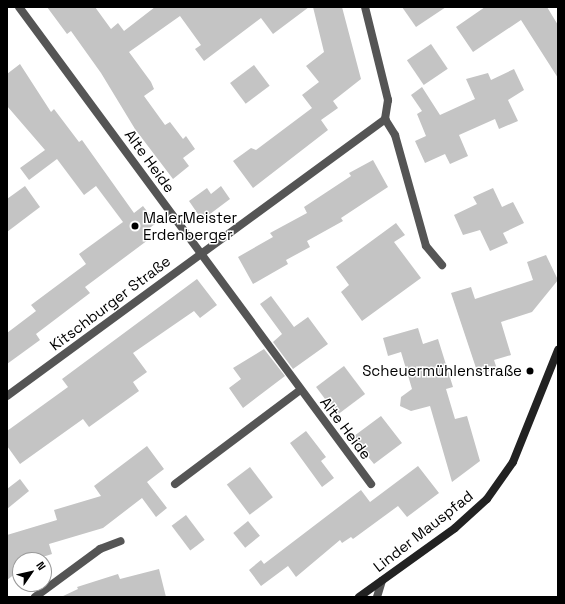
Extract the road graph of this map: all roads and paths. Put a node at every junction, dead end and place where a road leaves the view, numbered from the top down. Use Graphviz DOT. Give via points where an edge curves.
graph roads {
  1 [pos="19,7"];
  2 [pos="365,7"];
  3 [pos="385,119"];
  4 [pos="199,253"];
  5 [pos="442,265"];
  6 [pos="558,350"];
  7 [pos="300,390"];
  8 [pos="7,396"];
  9 [pos="175,484"];
  10 [pos="371,484"];
  11 [pos="121,541"];
  12 [pos="382,581"];
  13 [pos="35,597"];
  14 [pos="359,597"];
  15 [pos="377,597"];
  1 -- 4 [label="street, Alte Heide"];
  2 -- 3 [label="street" via="388,100"];
  3 -- 4 [label="street, Kitschburger Straße"];
  3 -- 5 [label="street" via="395,135 426,246"];
  4 -- 7 [label="street, Alte Heide"];
  4 -- 8 [label="street, Kitschburger Straße"];
  6 -- 12 [label="street, Linder Mauspfad" via="513,462 487,499 455,528"];
  7 -- 9 [label="street, Alte Heide"];
  7 -- 10 [label="street, Alte Heide"];
  11 -- 13 [label="street" via="100,549"];
  12 -- 14 [label="street, Linder Mauspfad"];
  12 -- 15 [label="street"];
}
